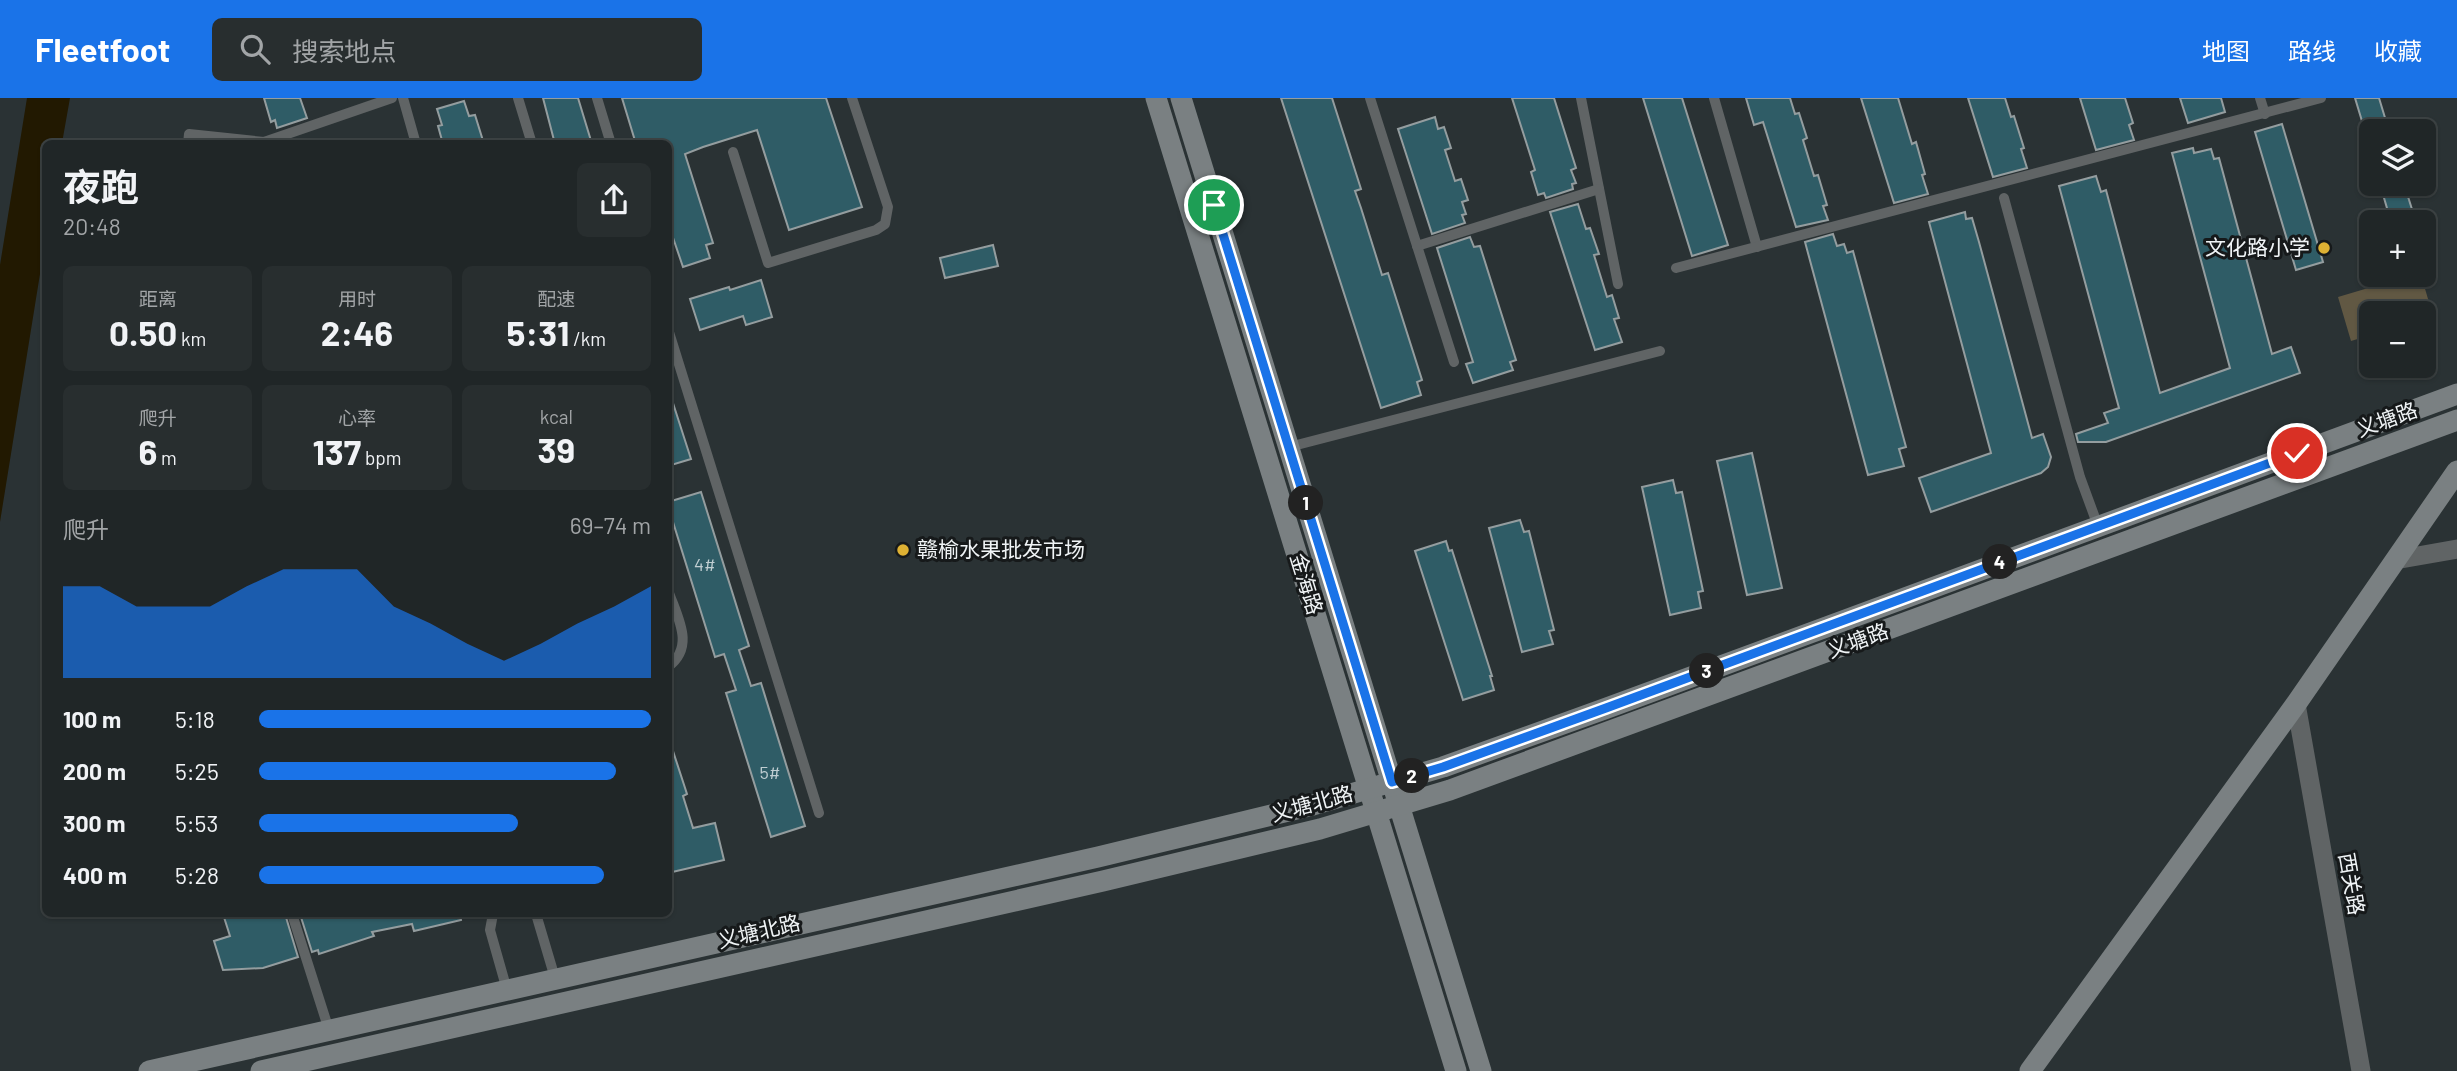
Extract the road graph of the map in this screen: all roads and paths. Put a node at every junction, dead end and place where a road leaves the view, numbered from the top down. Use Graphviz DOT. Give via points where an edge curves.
graph roads {
  1 [pos="392,98"];
  2 [pos="403,98"];
  3 [pos="518,98"];
  4 [pos="597,98"];
  5 [pos="852,98"];
  6 [pos="1156,98"];
  7 [pos="1181,98"];
  8 [pos="1370,98"];
  9 [pos="1581,98"];
  10 [pos="1714,98"];
  11 [pos="2260,98"];
  12 [pos="2321,98"];
  13 [pos="2264,114"];
  14 [pos="188,140"];
  15 [pos="245,140"];
  16 [pos="270,140"];
  17 [pos="415,140"];
  18 [pos="531,140"];
  19 [pos="610,140"];
  20 [pos="733,152"];
  21 [pos="1599,188"];
  22 [pos="2004,198"];
  23 [pos="1418,246"];
  24 [pos="1757,247"];
  25 [pos="1676,268"];
  26 [pos="1618,284"];
  27 [pos="672,342"];
  28 [pos="1660,351"];
  29 [pos="1454,362"];
  30 [pos="2457,394"];
  31 [pos="2457,420"];
  32 [pos="1289,447"];
  33 [pos="2457,471"];
  34 [pos="2098,526"];
  35 [pos="2457,549"];
  36 [pos="2395,560"];
  37 [pos="672,602"];
  38 [pos="672,663"];
  39 [pos="2296,704"];
  40 [pos="1392,782"];
  41 [pos="1369,788"];
  42 [pos="1399,805"];
  43 [pos="1376,812"];
  44 [pos="819,813"];
  45 [pos="293,917"];
  46 [pos="492,917"];
  47 [pos="537,917"];
  48 [pos="555,978"];
  49 [pos="507,989"];
  50 [pos="328,1030"];
  51 [pos="149,1071"];
  52 [pos="261,1071"];
  53 [pos="1456,1071"];
  54 [pos="1481,1071"];
  55 [pos="2030,1071"];
  56 [pos="2361,1071"];
  1 -- 16 [label="lane"];
  2 -- 17 [label="lane"];
  3 -- 18 [label="lane"];
  4 -- 19 [label="lane"];
  5 -- 20 [label="lane" via="888,207 885,223 876,230 768,263"];
  6 -- 41 [label="main road, 金海路"];
  7 -- 32 [label="main road, 金海路"];
  8 -- 23 [label="lane"];
  9 -- 21 [label="lane"];
  10 -- 24 [label="lane"];
  11 -- 13 [label="lane"];
  12 -- 13 [label="lane"];
  13 -- 24 [label="lane"];
  14 -- 15 [label="lane" via="189,134"];
  21 -- 23 [label="lane"];
  21 -- 26 [label="lane"];
  22 -- 34 [label="lane" via="2080,477"];
  23 -- 29 [label="lane"];
  24 -- 25 [label="lane"];
  27 -- 44 [label="lane"];
  28 -- 32 [label="lane"];
  30 -- 34 [label="main road, 义塘路"];
  31 -- 42 [label="main road, 义塘路" via="1615,732"];
  32 -- 40 [label="main road, 金海路"];
  33 -- 36 [label="main road"];
  34 -- 40 [label="main road, 义塘路"];
  35 -- 36 [label="street"];
  36 -- 39 [label="main road"];
  37 -- 38 [label="lane" via="685,643"];
  39 -- 55 [label="main road"];
  39 -- 56 [label="street, 西关路"];
  40 -- 41 [label="main road, 义塘路"];
  40 -- 42 [label="main road, 金海路"];
  41 -- 43 [label="main road, 金海路"];
  41 -- 48 [label="main road, 义塘北路" via="1098,857"];
  42 -- 43 [label="main road, 义塘路"];
  42 -- 54 [label="main road, 金海路"];
  43 -- 52 [label="main road, 义塘北路" via="1103,881"];
  43 -- 53 [label="main road, 金海路"];
  45 -- 50 [label="lane"];
  46 -- 49 [label="lane" via="490,930"];
  47 -- 48 [label="lane"];
  48 -- 49 [label="main road, 义塘北路"];
  49 -- 50 [label="main road, 义塘北路"];
  50 -- 51 [label="main road, 义塘北路"];
}
